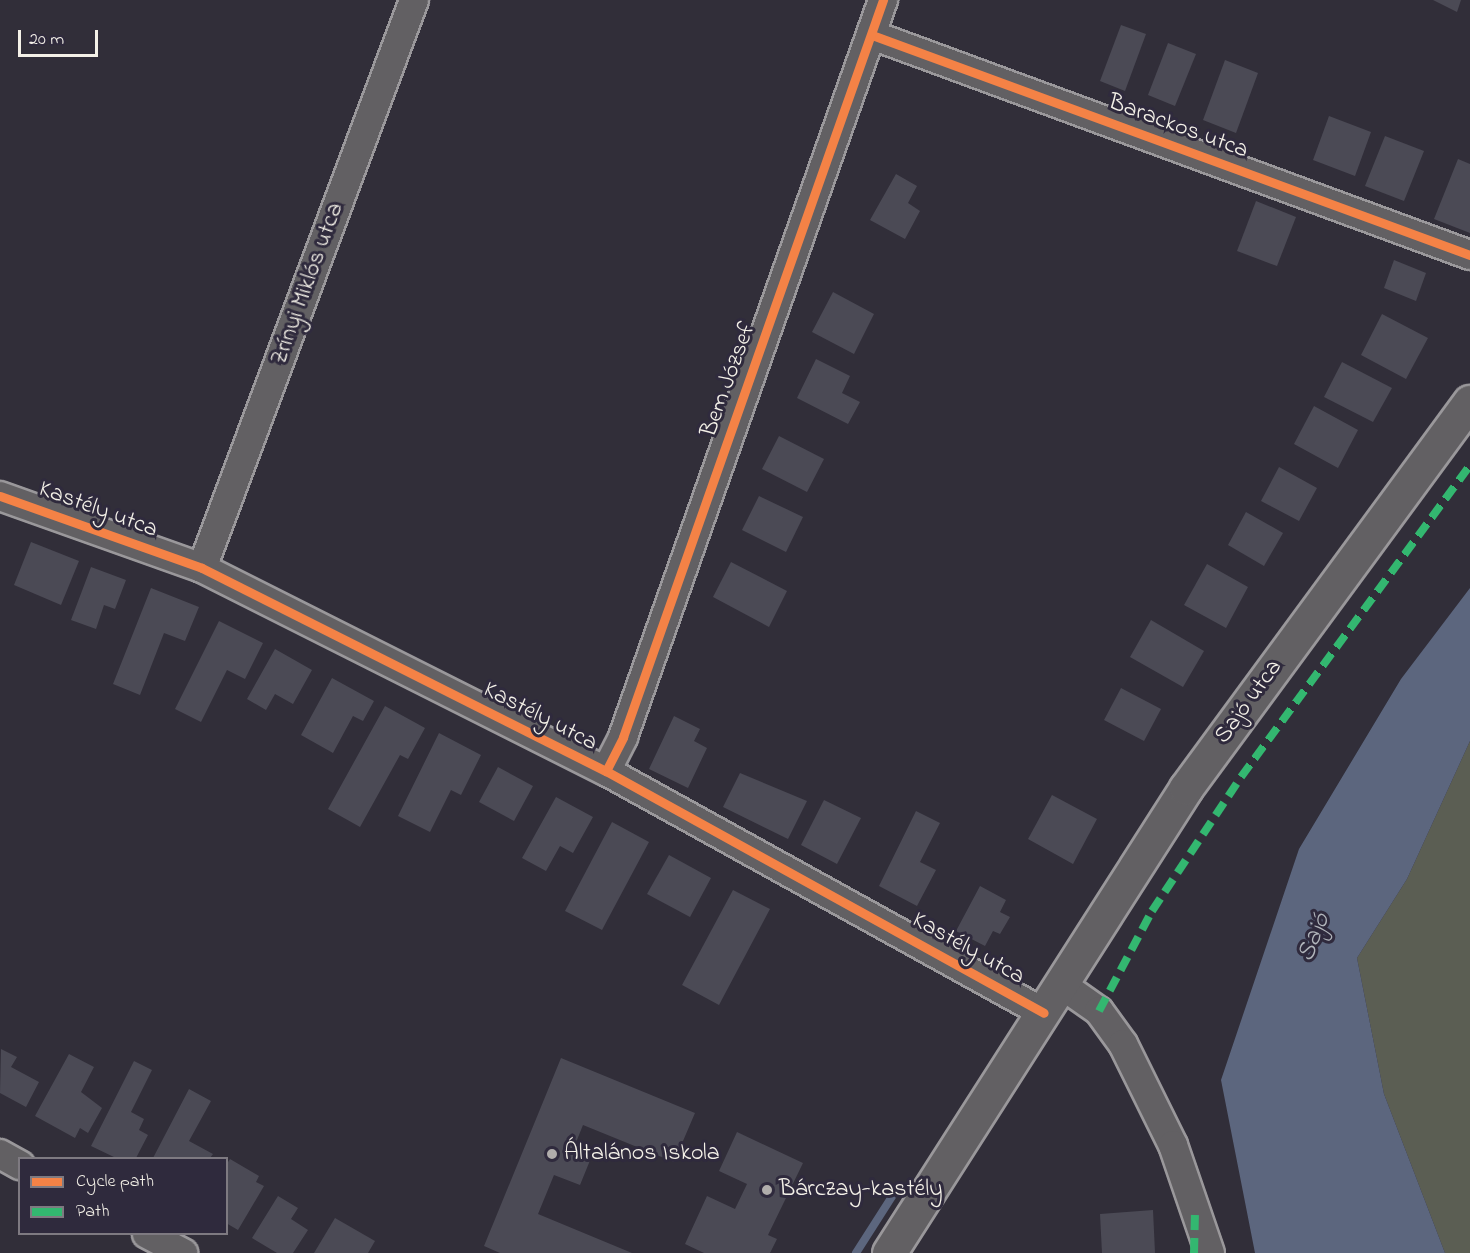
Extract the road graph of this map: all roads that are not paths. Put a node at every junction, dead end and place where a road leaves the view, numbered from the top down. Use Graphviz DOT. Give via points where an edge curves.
graph roads {
  1 [pos="414,0"];
  2 [pos="883,0"];
  3 [pos="872,35"];
  4 [pos="1470,255"];
  5 [pos="1470,402"];
  6 [pos="0,495"];
  7 [pos="202,568"];
  8 [pos="606,771"];
  9 [pos="1062,985"];
  10 [pos="1044,1014"];
  11 [pos="0,1154"];
  12 [pos="18,1164"];
  13 [pos="151,1235"];
  14 [pos="183,1253"];
  15 [pos="889,1253"];
  16 [pos="1210,1253"];
  1 -- 7 [label="street, Zrínyi Miklós utca"];
  2 -- 3 [label="street, Bem József"];
  3 -- 4 [label="street, Barackos utca"];
  3 -- 8 [label="street, Bem József" via="623,737"];
  5 -- 9 [label="main road, Sajó utca" via="1186,788"];
  6 -- 7 [label="street, Kastély utca"];
  7 -- 8 [label="street, Kastély utca"];
  8 -- 10 [label="street, Kastély utca"];
  9 -- 10 [label="main road, Sajó utca"];
  9 -- 16 [label="street" via="1099,1011 1123,1044 1173,1145"];
  10 -- 15 [label="main road, Sajó utca"];
  11 -- 12 [label="street"];
  13 -- 14 [label="street"];
}
